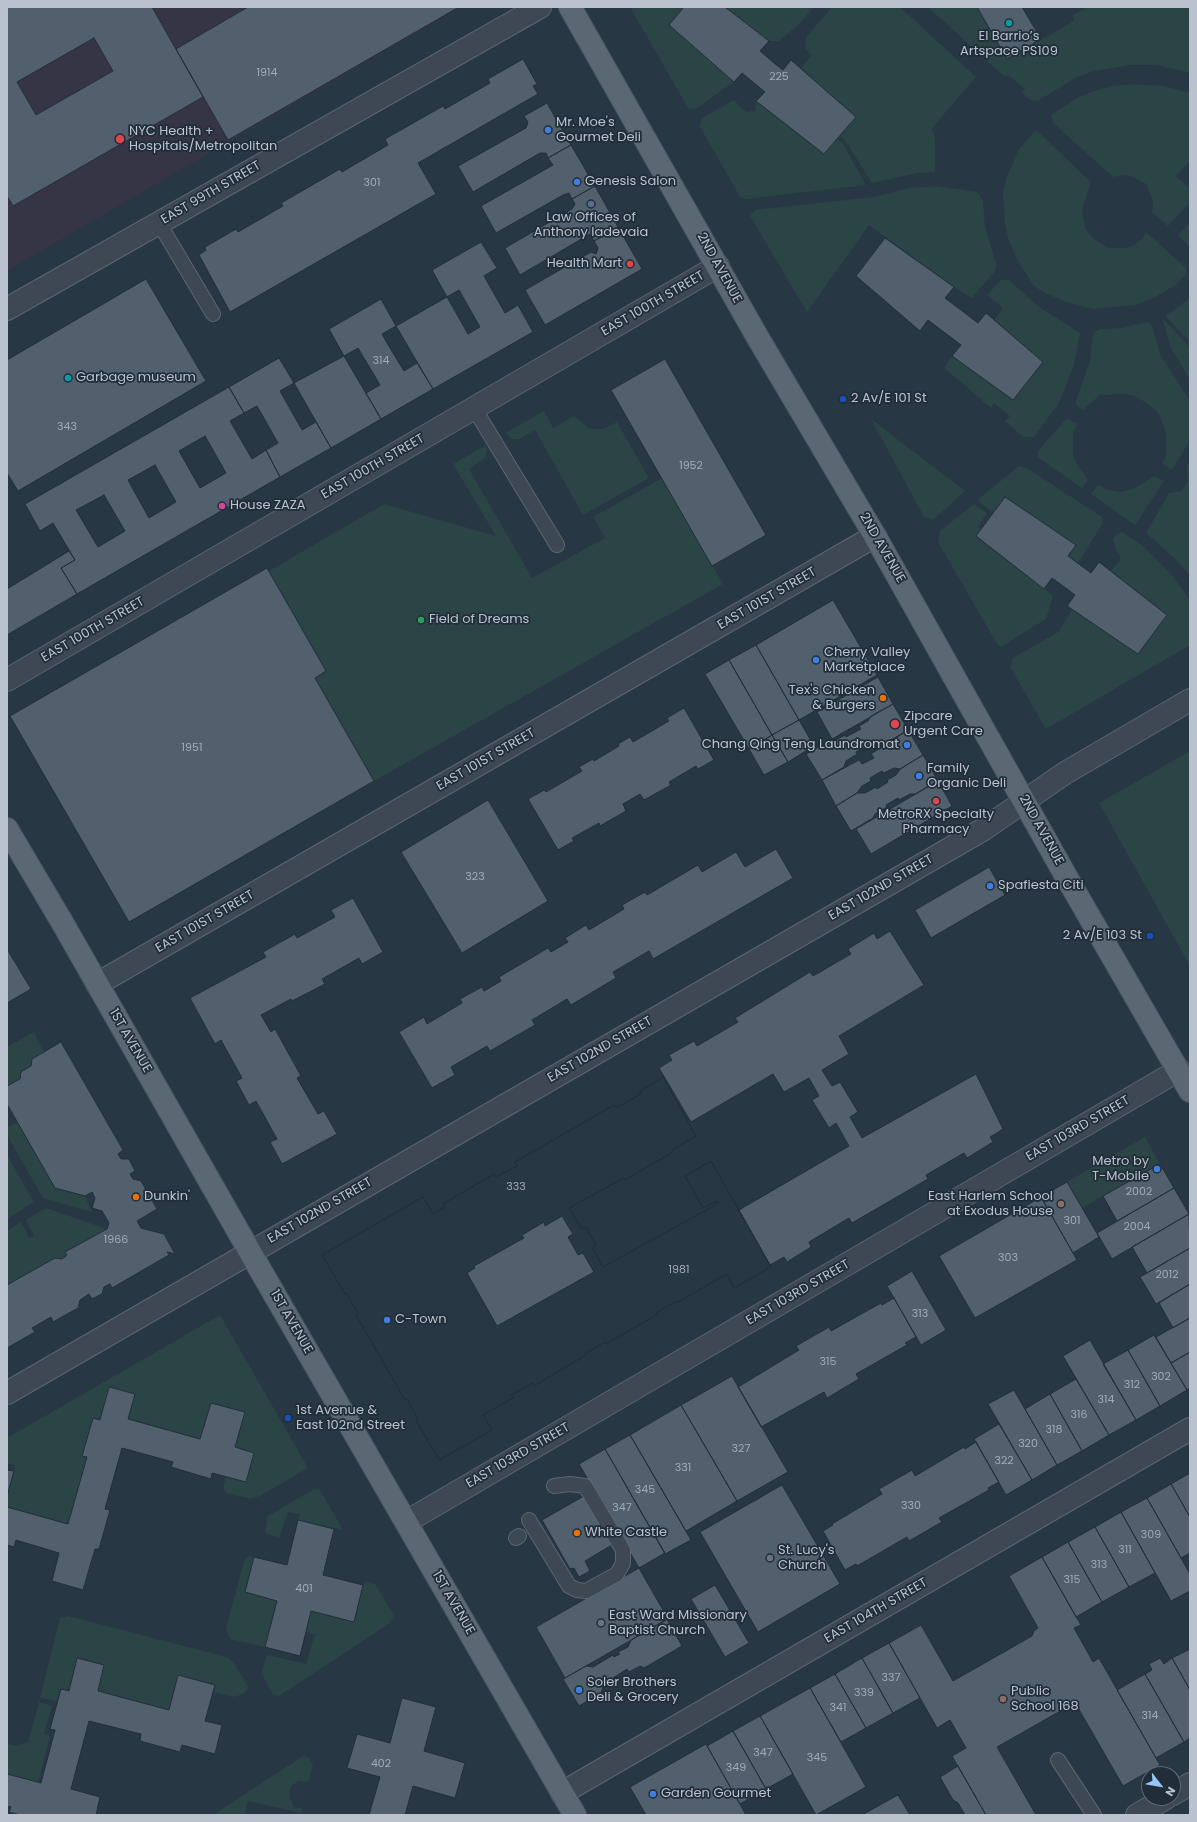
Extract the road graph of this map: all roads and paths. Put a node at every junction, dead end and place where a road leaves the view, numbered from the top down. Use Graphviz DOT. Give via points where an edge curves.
graph roads {
  1 [pos="540,7"];
  2 [pos="570,7"];
  3 [pos="159,223"];
  4 [pos="718,266"];
  5 [pos="7,309"];
  6 [pos="213,314"];
  7 [pos="474,408"];
  8 [pos="875,536"];
  9 [pos="557,545"];
  10 [pos="7,680"];
  11 [pos="1190,700"];
  12 [pos="1024,800"];
  13 [pos="7,829"];
  14 [pos="97,984"];
  15 [pos="1184,1067"];
  16 [pos="1190,1091"];
  17 [pos="250,1252"];
  18 [pos="7,1393"];
  19 [pos="1190,1429"];
  20 [pos="554,1486"];
  21 [pos="529,1520"];
  22 [pos="406,1522"];
  23 [pos="1058,1760"];
  24 [pos="1190,1784"];
  25 [pos="1181,1789"];
  26 [pos="562,1793"];
  27 [pos="1152,1806"];
  28 [pos="575,1815"];
  29 [pos="1094,1815"];
  30 [pos="1136,1815"];
  1 -- 3 [label="street, EAST 99TH STREET"];
  2 -- 4 [label="main road, 2ND AVENUE"];
  3 -- 5 [label="street, EAST 99TH STREET"];
  3 -- 6 [label="lane"];
  4 -- 7 [label="street, EAST 100TH STREET"];
  4 -- 8 [label="main road, 2ND AVENUE"];
  7 -- 9 [label="lane"];
  7 -- 10 [label="street, EAST 100TH STREET"];
  8 -- 12 [label="main road, 2ND AVENUE"];
  8 -- 14 [label="street, EAST 101ST STREET"];
  11 -- 12 [label="street, EAST 102ND STREET"];
  12 -- 15 [label="main road, 2ND AVENUE"];
  12 -- 17 [label="street, EAST 102ND STREET" via="984,829"];
  13 -- 14 [label="main road, 1ST AVENUE"];
  14 -- 17 [label="main road, 1ST AVENUE"];
  15 -- 16 [label="main road, 2ND AVENUE"];
  15 -- 22 [label="street, EAST 103RD STREET"];
  17 -- 18 [label="street, EAST 102ND STREET"];
  17 -- 22 [label="main road, 1ST AVENUE"];
  19 -- 26 [label="street, EAST 104TH STREET"];
  20 -- 21 [label="lane" via="585,1486 623,1550 623,1563 617,1574 586,1591 569,1586"];
  22 -- 26 [label="main road, 1ST AVENUE"];
  23 -- 29 [label="lane"];
  24 -- 25 [label="street"];
  26 -- 28 [label="main road, 1ST AVENUE"];
  27 -- 30 [label="street"];
}
